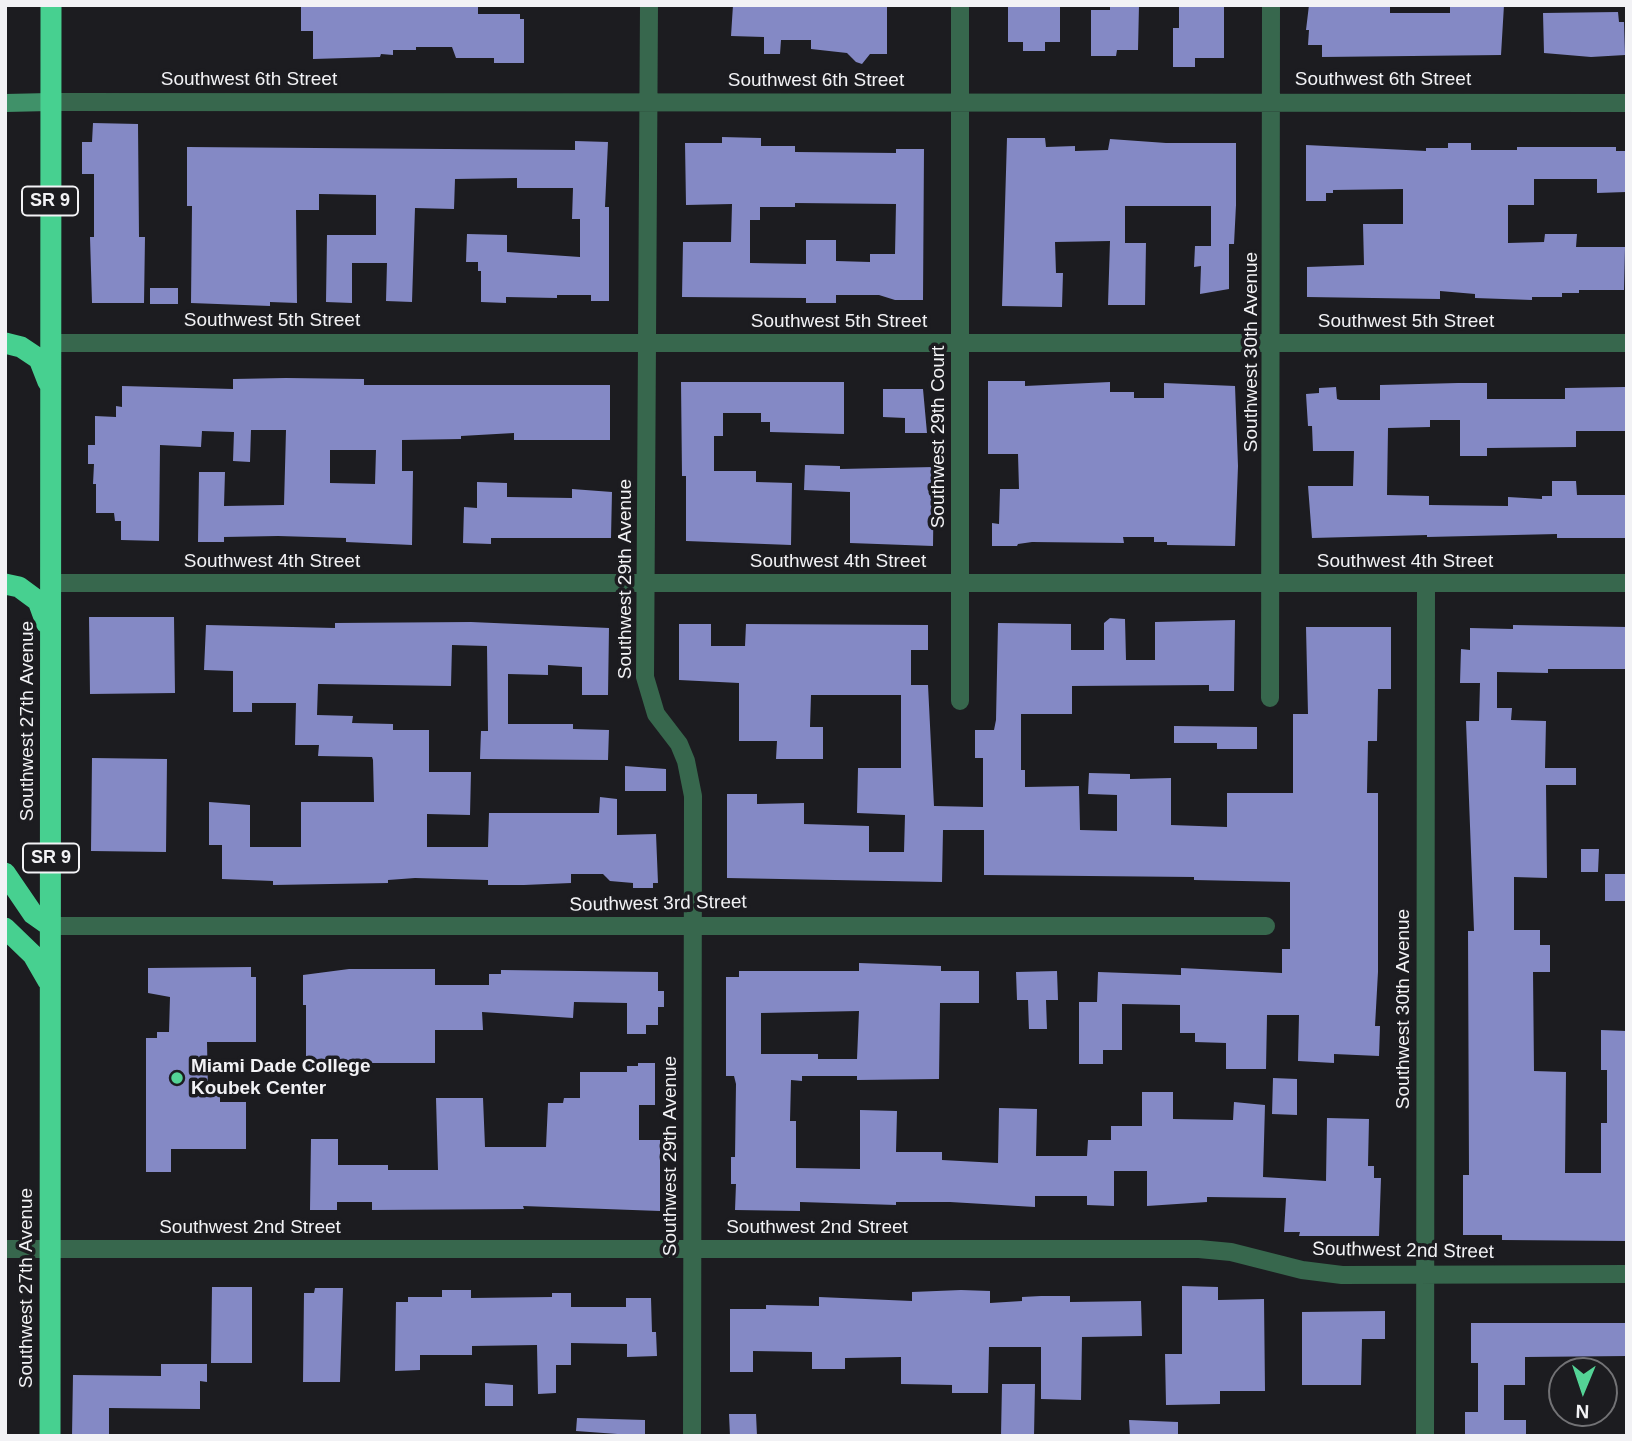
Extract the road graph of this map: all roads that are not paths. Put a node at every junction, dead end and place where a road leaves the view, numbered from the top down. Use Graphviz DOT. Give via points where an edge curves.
graph roads {
  1 [pos="51,5"];
  2 [pos="649,5"];
  3 [pos="960,5"];
  4 [pos="1271,5"];
  5 [pos="960,101"];
  6 [pos="1272,101"];
  7 [pos="50,102"];
  8 [pos="5,103"];
  9 [pos="649,103"];
  10 [pos="1627,103"];
  11 [pos="5,342"];
  12 [pos="51,343"];
  13 [pos="960,343"];
  14 [pos="1273,343"];
  15 [pos="1627,343"];
  16 [pos="649,344"];
  17 [pos="51,387"];
  18 [pos="50,583"];
  19 [pos="960,583"];
  20 [pos="1272,583"];
  21 [pos="1426,583"];
  22 [pos="1627,583"];
  23 [pos="5,584"];
  24 [pos="646,584"];
  25 [pos="50,635"];
  26 [pos="1270,698"];
  27 [pos="960,701"];
  28 [pos="5,873"];
  29 [pos="692,924"];
  30 [pos="50,926"];
  31 [pos="1266,926"];
  32 [pos="5,928"];
  33 [pos="49,983"];
  34 [pos="5,1249"];
  35 [pos="49,1249"];
  36 [pos="692,1249"];
  37 [pos="1424,1274"];
  38 [pos="1627,1274"];
  39 [pos="50,1436"];
  40 [pos="692,1436"];
  41 [pos="1425,1436"];
  1 -- 7 [label="highway, Southwest 27th Avenue / SR 9"];
  2 -- 9 [label="street, Southwest 29th Avenue"];
  3 -- 5 [label="street, Southwest 29th Court"];
  4 -- 6 [label="street, Southwest 30th Avenue"];
  5 -- 6 [label="street, Southwest 6th Street"];
  5 -- 9 [label="street, Southwest 6th Street"];
  5 -- 13 [label="street, Southwest 29th Court"];
  6 -- 10 [label="street, Southwest 6th Street"];
  6 -- 14 [label="street, Southwest 30th Avenue"];
  7 -- 8 [label="street, Southwest 6th Street"];
  7 -- 9 [label="street, Southwest 6th Street"];
  7 -- 12 [label="highway, Southwest 27th Avenue / SR 9"];
  9 -- 16 [label="street, Southwest 29th Avenue"];
  11 -- 17 [label="highway" via="38,359"];
  12 -- 16 [label="street, Southwest 5th Street"];
  12 -- 17 [label="highway, Southwest 27th Avenue / SR 9"];
  13 -- 14 [label="street, Southwest 5th Street"];
  13 -- 16 [label="street, Southwest 5th Street"];
  13 -- 19 [label="street, Southwest 29th Court"];
  14 -- 15 [label="street, Southwest 5th Street"];
  14 -- 20 [label="street, Southwest 30th Avenue"];
  16 -- 24 [label="street, Southwest 29th Avenue"];
  17 -- 18 [label="highway, Southwest 27th Avenue / SR 9"];
  18 -- 24 [label="street, Southwest 4th Street"];
  18 -- 25 [label="highway, Southwest 27th Avenue / SR 9"];
  19 -- 20 [label="street, Southwest 4th Street"];
  19 -- 24 [label="street, Southwest 4th Street"];
  19 -- 27 [label="street, Southwest 29th Court"];
  20 -- 21 [label="street, Southwest 4th Street"];
  20 -- 26 [label="street, Southwest 30th Avenue"];
  21 -- 22 [label="street, Southwest 4th Street"];
  21 -- 37 [label="street, Southwest 30th Avenue"];
  23 -- 25 [label="highway" via="19,587 38,601"];
  24 -- 29 [label="street, Southwest 29th Avenue" via="647,688 656,714 679,744 691,779"];
  25 -- 30 [label="highway, Southwest 27th Avenue / SR 9"];
  28 -- 30 [label="highway" via="33,914"];
  29 -- 30 [label="street, Southwest 3rd Street"];
  29 -- 31 [label="street, Southwest 3rd Street"];
  29 -- 36 [label="street, Southwest 29th Avenue"];
  30 -- 33 [label="highway, Southwest 27th Avenue / SR 9"];
  32 -- 33 [label="highway" via="33,956"];
  33 -- 35 [label="highway, Southwest 27th Avenue / SR 9"];
  34 -- 35 [label="street, Southwest 2nd Street"];
  35 -- 36 [label="street, Southwest 2nd Street"];
  35 -- 39 [label="highway, Southwest 27th Avenue / SR 9"];
  36 -- 37 [label="street, Southwest 2nd Street" via="1199,1249 1316,1273"];
  36 -- 40 [label="street, Southwest 29th Avenue"];
  37 -- 38 [label="street, Southwest 2nd Street"];
  37 -- 41 [label="street, Southwest 30th Avenue"];
}
